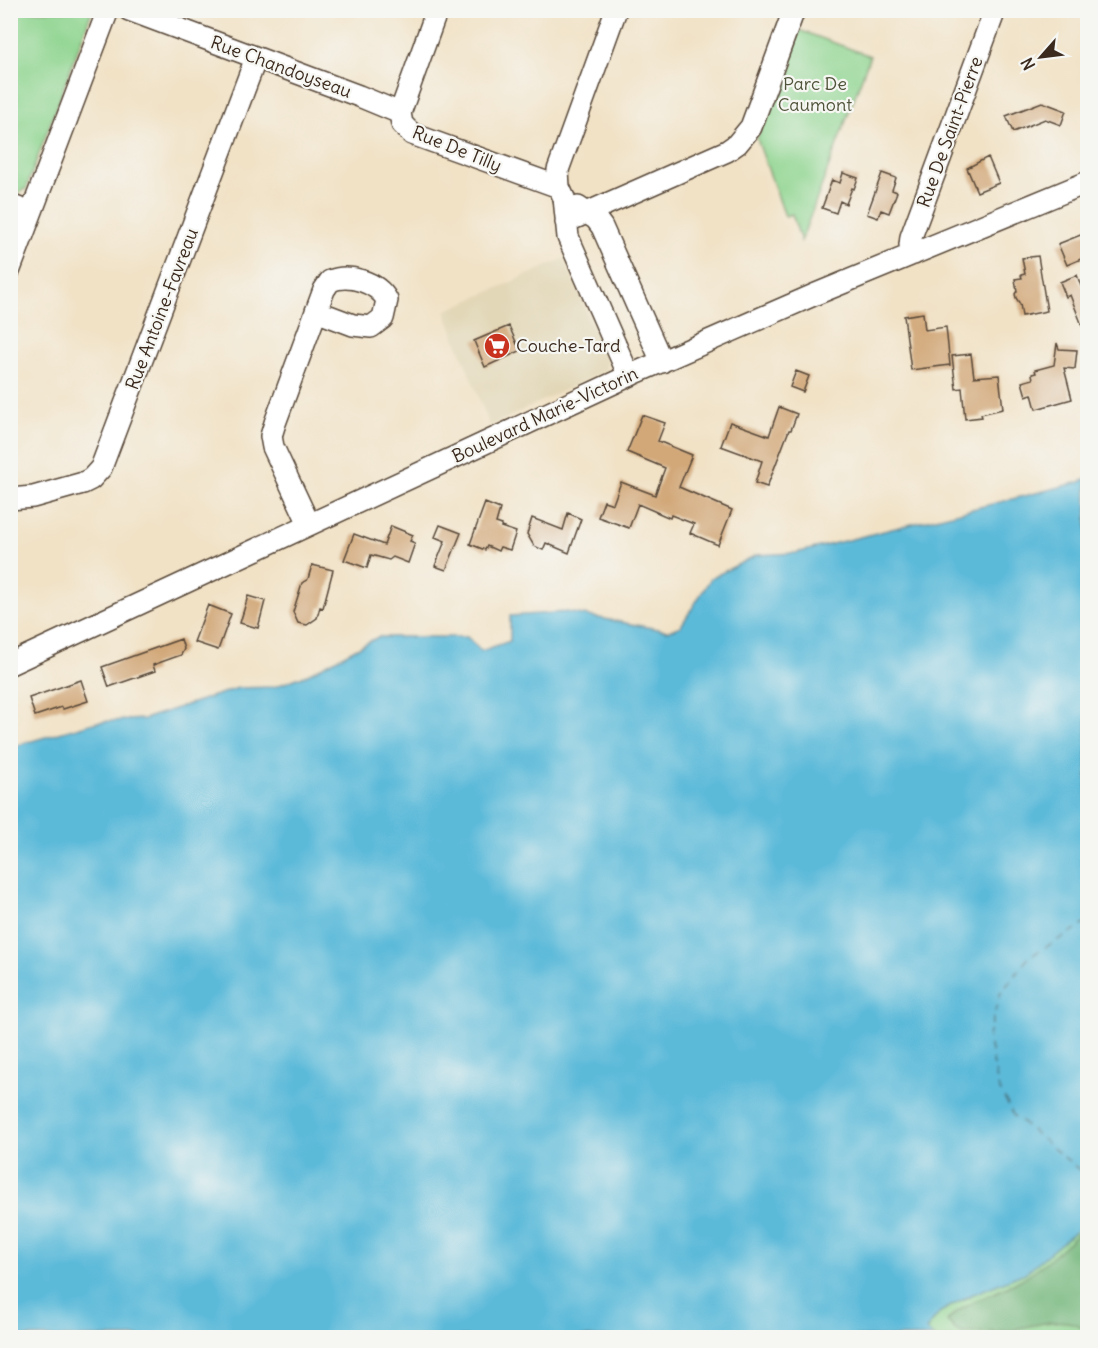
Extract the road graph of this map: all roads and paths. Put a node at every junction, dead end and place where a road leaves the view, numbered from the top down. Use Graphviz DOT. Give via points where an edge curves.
graph roads {
  1 [pos="108,10"];
  2 [pos="129,10"];
  3 [pos="438,10"];
  4 [pos="616,10"];
  5 [pos="794,10"];
  6 [pos="995,10"];
  7 [pos="256,58"];
  8 [pos="400,113"];
  9 [pos="1088,182"];
  10 [pos="562,193"];
  11 [pos="10,205"];
  12 [pos="586,212"];
  13 [pos="31,213"];
  14 [pos="566,222"];
  15 [pos="914,254"];
  16 [pos="10,269"];
  17 [pos="316,311"];
  18 [pos="662,362"];
  19 [pos="629,376"];
  20 [pos="10,499"];
  21 [pos="309,525"];
  22 [pos="10,664"];
  1 -- 13 [label="street"];
  2 -- 7 [label="street, Rue Chandoyseau"];
  3 -- 8 [label="street, Rue De Tilly"];
  4 -- 10 [label="street" via="558,170"];
  5 -- 12 [label="street" via="751,127 737,144"];
  6 -- 15 [label="street, Rue De Saint-Pierre" via="911,237"];
  7 -- 8 [label="street, Rue Chandoyseau"];
  7 -- 20 [label="street, Rue Antoine-Favreau" via="101,468 84,483"];
  8 -- 10 [label="street, Rue De Tilly" via="402,124 412,134"];
  9 -- 15 [label="street, Boulevard Marie-Victorin"];
  10 -- 12 [label="street, Rue De Tilly"];
  10 -- 14 [label="street"];
  11 -- 13 [label="street"];
  12 -- 14 [label="street"];
  12 -- 18 [label="street, Rue De Tilly" via="602,227"];
  13 -- 16 [label="street"];
  14 -- 19 [label="street" via="568,237"];
  15 -- 18 [label="street, Boulevard Marie-Victorin"];
  17 -- 21 [label="street" via="271,436"];
  18 -- 19 [label="street, Boulevard Marie-Victorin"];
  19 -- 21 [label="street, Boulevard Marie-Victorin"];
  21 -- 22 [label="street, Boulevard Marie-Victorin"];
}
